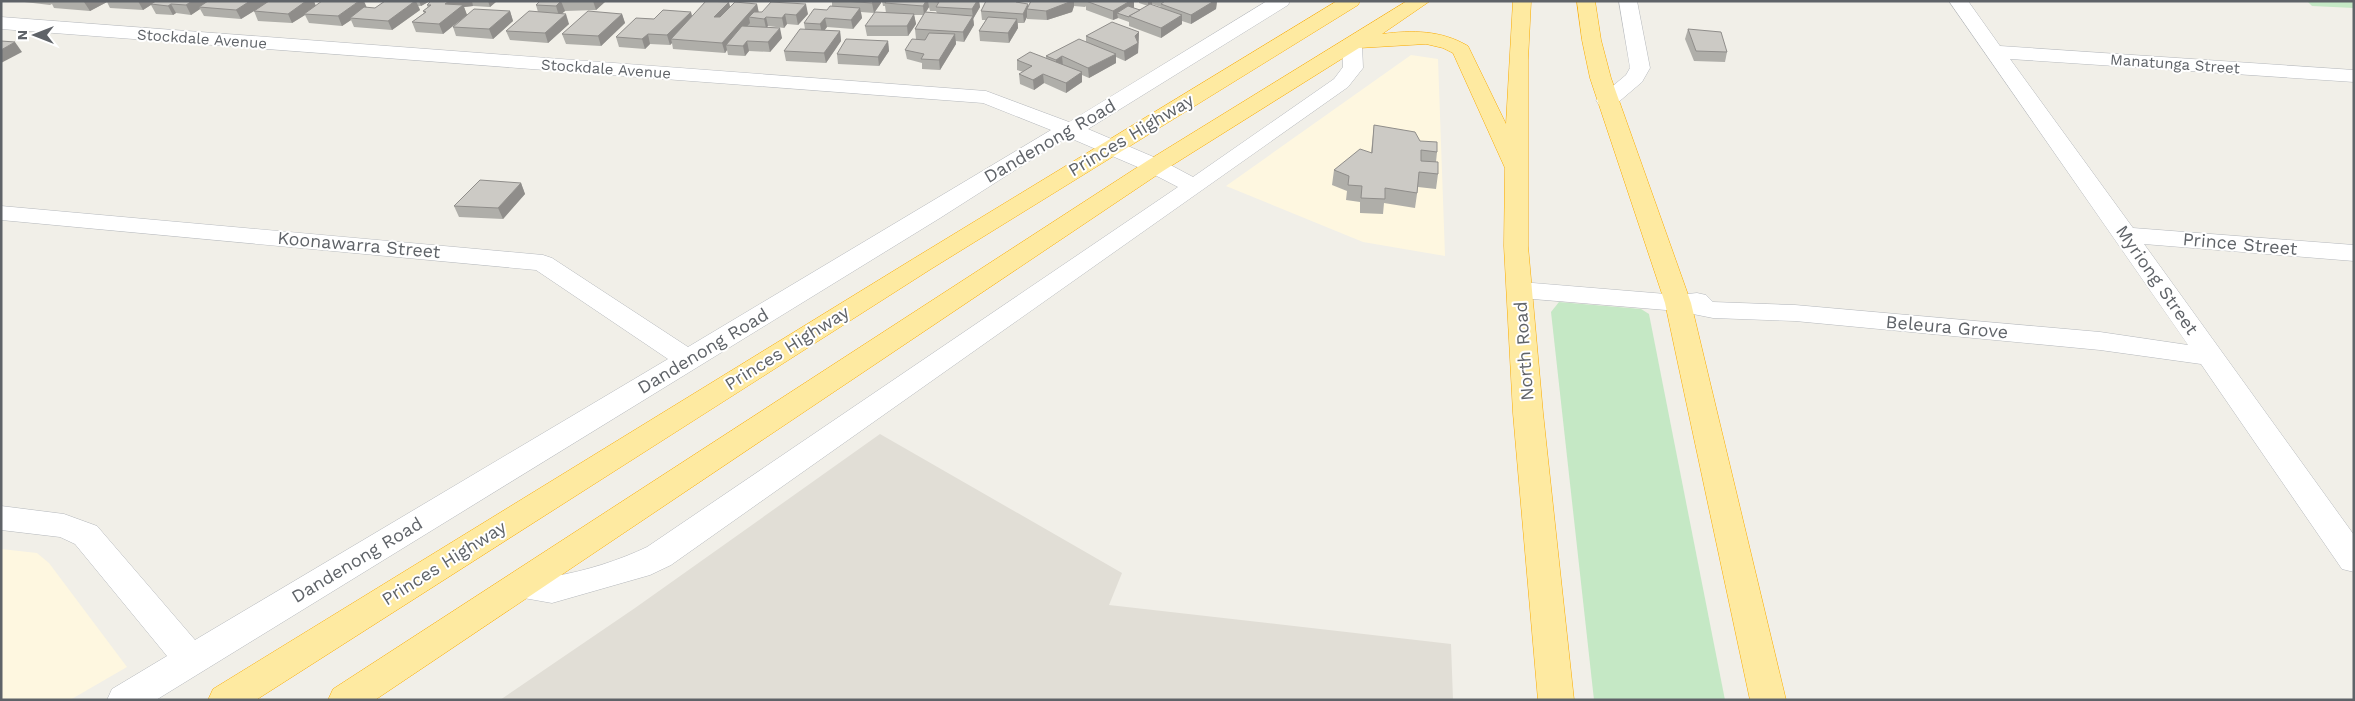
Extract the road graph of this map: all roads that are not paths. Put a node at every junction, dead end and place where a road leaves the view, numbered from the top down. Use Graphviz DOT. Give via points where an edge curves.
graph roads {
  1 [pos="1351,1"];
  2 [pos="1421,1"];
  3 [pos="1522,1"];
  4 [pos="1586,1"];
  5 [pos="1628,1"];
  6 [pos="1958,1"];
  7 [pos="1247,4"];
  8 [pos="1275,6"];
  9 [pos="1,24"];
  10 [pos="1354,43"];
  11 [pos="1996,52"];
  12 [pos="2354,76"];
  13 [pos="1607,100"];
  14 [pos="1071,130"];
  15 [pos="1110,147"];
  16 [pos="1154,166"];
  17 [pos="1517,169"];
  18 [pos="1193,186"];
  19 [pos="1,212"];
  20 [pos="2125,234"];
  21 [pos="2354,253"];
  22 [pos="1520,290"];
  23 [pos="1678,302"];
  24 [pos="2206,350"];
  25 [pos="689,360"];
  26 [pos="1,518"];
  27 [pos="2341,525"];
  28 [pos="2354,560"];
  29 [pos="519,586"];
  30 [pos="191,660"];
  31 [pos="125,700"];
  32 [pos="226,700"];
  33 [pos="346,700"];
  34 [pos="1556,700"];
  35 [pos="1768,700"];
  1 -- 15 [label="highway, Princes Highway"];
  2 -- 10 [label="highway"];
  3 -- 17 [label="highway, North Road"];
  4 -- 13 [label="highway" via="1590,38"];
  5 -- 13 [label="street" via="1640,68 1635,78"];
  6 -- 11 [label="street, Myriong Street"];
  7 -- 8 [label="street"];
  8 -- 14 [label="street, Dandenong Road"];
  9 -- 14 [label="street, Stockdale Avenue" via="986,97"];
  10 -- 16 [label="highway"];
  10 -- 17 [label="highway" via="1430,38 1451,42 1461,50"];
  10 -- 18 [label="street" via="1354,65 1344,81"];
  11 -- 12 [label="street, Manatunga Street"];
  11 -- 20 [label="street, Myriong Street"];
  13 -- 23 [label="highway"];
  14 -- 15 [label="street, Stockdale Avenue"];
  14 -- 25 [label="street, Dandenong Road" via="1051,137"];
  15 -- 16 [label="street, Stockdale Avenue"];
  15 -- 32 [label="highway, Princes Highway"];
  16 -- 18 [label="street, Stockdale Avenue"];
  16 -- 29 [label="highway"];
  17 -- 22 [label="highway, North Road" via="1516,246"];
  18 -- 29 [label="street" via="659,556 638,566 552,590"];
  19 -- 25 [label="street, Koonawarra Street" via="543,263"];
  20 -- 21 [label="street, Prince Street"];
  20 -- 24 [label="street, Myriong Street"];
  22 -- 23 [label="street, Beleura Grove"];
  22 -- 34 [label="highway, North Road" via="1528,414"];
  23 -- 24 [label="street, Beleura Grove" via="1713,310 1795,313 2100,340 2164,351"];
  23 -- 35 [label="highway"];
  24 -- 27 [label="street, Myriong Street"];
  25 -- 30 [label="street, Dandenong Road"];
  26 -- 30 [label="street" via="64,526 86,535"];
  27 -- 28 [label="street, Myriong Street"];
  29 -- 33 [label="highway"];
  30 -- 31 [label="street, Dandenong Road"];
}
